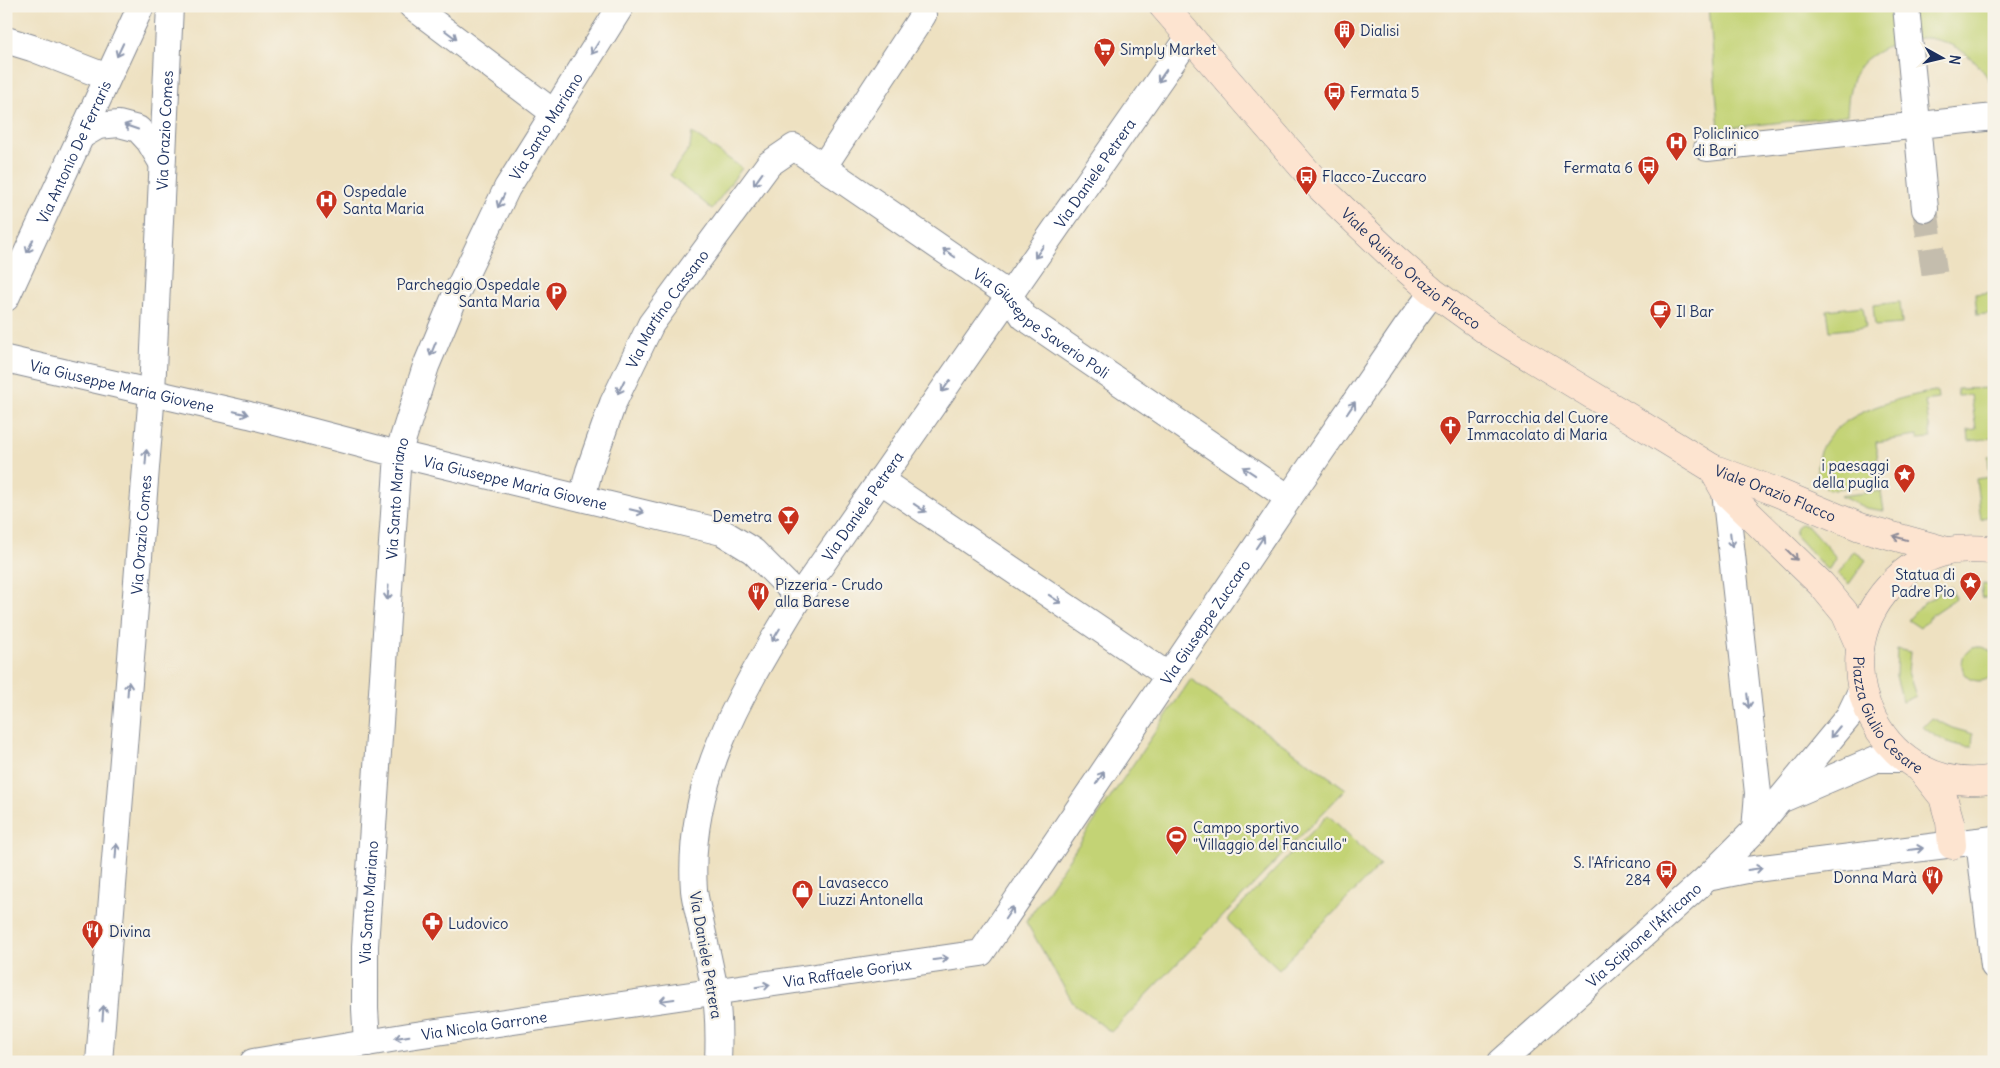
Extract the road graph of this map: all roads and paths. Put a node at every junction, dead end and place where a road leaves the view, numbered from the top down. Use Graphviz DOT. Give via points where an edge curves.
graph roads {
  1 [pos="141,6"];
  2 [pos="170,6"];
  3 [pos="412,6"];
  4 [pos="621,6"];
  5 [pos="1163,6"];
  6 [pos="1906,6"];
  7 [pos="922,15"];
  8 [pos="1190,36"];
  9 [pos="6,40"];
  10 [pos="107,78"];
  11 [pos="554,112"];
  12 [pos="1994,118"];
  13 [pos="1917,126"];
  14 [pos="81,136"];
  15 [pos="794,147"];
  16 [pos="1707,148"];
  17 [pos="162,163"];
  18 [pos="824,166"];
  19 [pos="1925,209"];
  20 [pos="1433,292"];
  21 [pos="1009,295"];
  22 [pos="6,298"];
  23 [pos="6,359"];
  24 [pos="152,392"];
  25 [pos="398,454"];
  26 [pos="880,480"];
  27 [pos="1719,480"];
  28 [pos="582,498"];
  29 [pos="1289,498"];
  30 [pos="1994,550"];
  31 [pos="1947,551"];
  32 [pos="799,597"];
  33 [pos="1860,646"];
  34 [pos="1169,676"];
  35 [pos="1861,691"];
  36 [pos="1913,764"];
  37 [pos="1994,779"];
  38 [pos="1780,801"];
  39 [pos="1755,830"];
  40 [pos="1987,840"];
  41 [pos="1952,844"];
  42 [pos="1707,878"];
  43 [pos="981,953"];
  44 [pos="1994,966"];
  45 [pos="715,993"];
  46 [pos="368,1043"];
  47 [pos="99,1062"];
  48 [pos="253,1062"];
  49 [pos="718,1062"];
  50 [pos="1501,1062"];
  1 -- 10 [label="street, Via Antonio De Ferraris, one-way"];
  2 -- 17 [label="street, Via Orazio Comes"];
  3 -- 11 [label="street, one-way"];
  4 -- 11 [label="street, Via Santo Mariano, one-way"];
  5 -- 8 [label="street, Viale Quinto Orazio Flacco"];
  6 -- 13 [label="street"];
  7 -- 18 [label="street"];
  8 -- 20 [label="street, Viale Quinto Orazio Flacco" via="1321,188"];
  8 -- 21 [label="street, Via Daniele Petrera, one-way"];
  9 -- 10 [label="street"];
  10 -- 14 [label="street, Via Antonio De Ferraris"];
  11 -- 25 [label="street, Via Santo Mariano, one-way" via="507,188 456,294 426,366"];
  12 -- 13 [label="street"];
  13 -- 16 [label="street"];
  13 -- 19 [label="street"];
  17 -- 14 [label="street, one-way" via="138,129 120,124 98,126"];
  14 -- 22 [label="street, Via Antonio De Ferraris, one-way"];
  15 -- 18 [label="street, Via Giuseppe Saverio Poli"];
  15 -- 28 [label="street, Via Martino Cassano, one-way" via="769,164 651,324 613,403"];
  17 -- 24 [label="street, Via Orazio Comes"];
  21 -- 18 [label="street, Via Giuseppe Saverio Poli, one-way"];
  20 -- 27 [label="street, Viale Quinto Orazio Flacco" via="1487,331"];
  29 -- 20 [label="street, Via Giuseppe Zuccaro, one-way"];
  21 -- 26 [label="street, Via Daniele Petrera, one-way"];
  29 -- 21 [label="street, Via Giuseppe Saverio Poli, one-way" via="1024,317"];
  23 -- 24 [label="street, Via Giuseppe Maria Giovene"];
  24 -- 25 [label="street, Via Giuseppe Maria Giovene, one-way"];
  47 -- 24 [label="street, Via Orazio Comes, one-way"];
  25 -- 28 [label="street, Via Giuseppe Maria Giovene"];
  25 -- 46 [label="street, Via Santo Mariano, one-way" via="366,936"];
  26 -- 32 [label="street, Via Daniele Petrera"];
  26 -- 34 [label="street, one-way"];
  31 -- 27 [label="street, Viale Orazio Flacco, one-way" via="1860,527 1769,489"];
  27 -- 33 [label="street, Viale Orazio Flacco, one-way" via="1845,612"];
  27 -- 39 [label="street, one-way" via="1758,793"];
  28 -- 32 [label="street, Via Giuseppe Maria Giovene, one-way" via="722,532 753,551"];
  34 -- 29 [label="street, Via Giuseppe Zuccaro, one-way"];
  30 -- 31 [label="street, Piazza Giulio Cesare"];
  31 -- 33 [label="street, Piazza Giulio Cesare" via="1922,561 1899,576 1880,596 1867,620"];
  32 -- 45 [label="street, Via Daniele Petrera, one-way" via="733,712 716,750 695,827 694,891"];
  33 -- 35 [label="street, Piazza Giulio Cesare" via="1858,669"];
  43 -- 34 [label="street, Via Giuseppe Zuccaro, one-way"];
  35 -- 36 [label="street, Piazza Giulio Cesare" via="1870,717 1886,740"];
  35 -- 38 [label="street, Via Scipione l'Africano, one-way" via="1849,716"];
  36 -- 37 [label="street, Piazza Giulio Cesare" via="1949,779 1980,782"];
  36 -- 38 [label="street, Via Scipione l'Africano" via="1876,759"];
  36 -- 41 [label="street" via="1943,797"];
  38 -- 39 [label="street, Via Scipione l'Africano"];
  39 -- 42 [label="street, Via Scipione l'Africano"];
  40 -- 41 [label="street"];
  40 -- 44 [label="street"];
  42 -- 41 [label="street, one-way"];
  42 -- 50 [label="street, Via Scipione l'Africano"];
  45 -- 43 [label="street, Via Raffaele Gorjux, one-way"];
  45 -- 46 [label="street, Via Nicola Garrone, one-way"];
  45 -- 49 [label="street, Via Daniele Petrera"];
  46 -- 48 [label="street, Via Nicola Garrone"];
}
